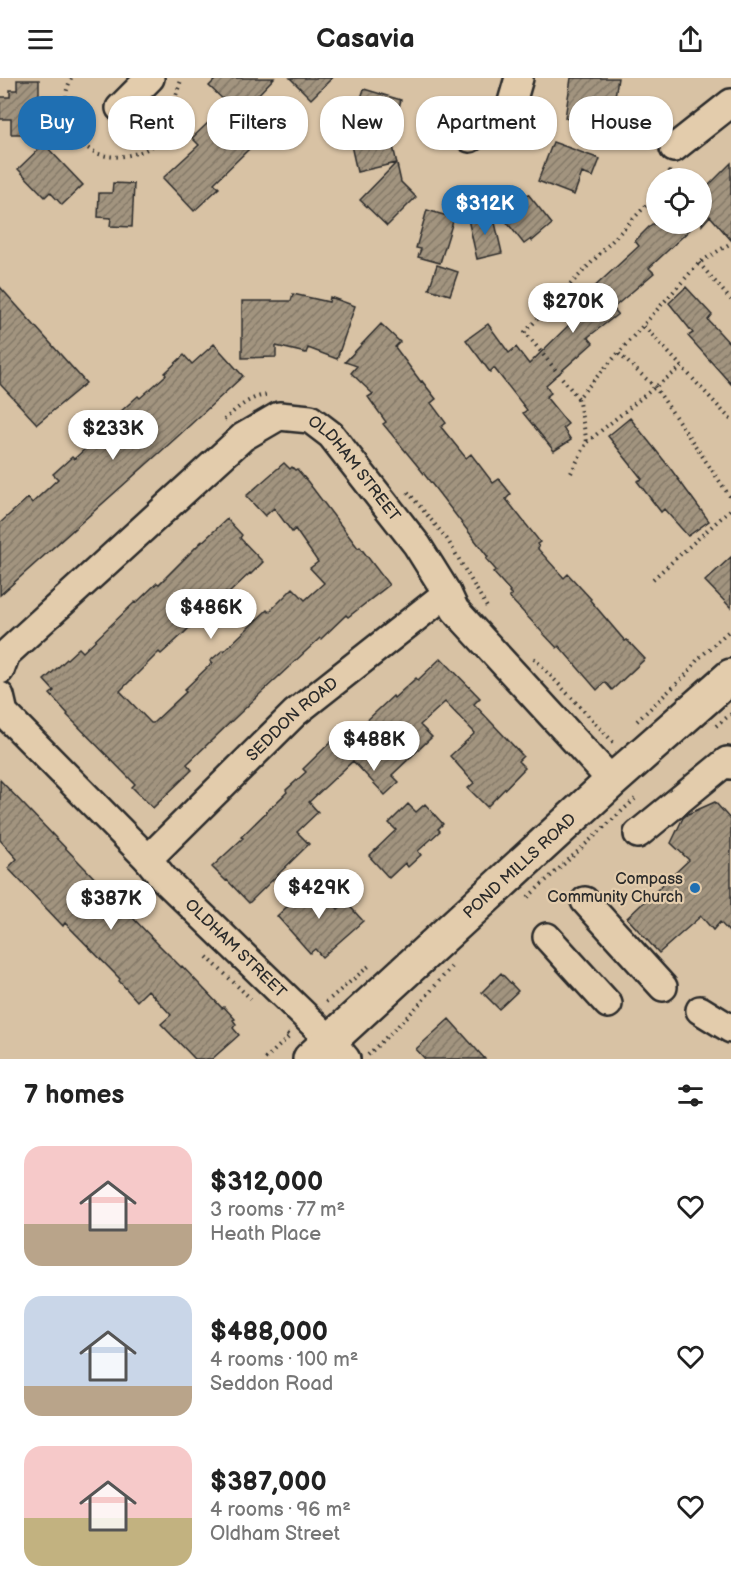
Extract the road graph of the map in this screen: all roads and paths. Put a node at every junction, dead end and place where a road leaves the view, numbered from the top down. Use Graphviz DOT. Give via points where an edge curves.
graph roads {
  1 [pos="150,78"];
  2 [pos="519,78"];
  3 [pos="132,96"];
  4 [pos="514,96"];
  5 [pos="731,103"];
  6 [pos="674,148"];
  7 [pos="646,206"];
  8 [pos="731,243"];
  9 [pos="699,263"];
  10 [pos="731,300"];
  11 [pos="644,325"];
  12 [pos="619,354"];
  13 [pos="682,367"];
  14 [pos="655,387"];
  15 [pos="274,394"];
  16 [pos="578,398"];
  17 [pos="731,420"];
  18 [pos="219,424"];
  19 [pos="587,442"];
  20 [pos="571,473"];
  21 [pos="403,486"];
  22 [pos="731,498"];
  23 [pos="731,509"];
  24 [pos="653,579"];
  25 [pos="447,593"];
  26 [pos="491,612"];
  27 [pos="731,629"];
  28 [pos="527,651"];
  29 [pos="0,670"];
  30 [pos="731,676"];
  31 [pos="0,696"];
  32 [pos="630,728"];
  33 [pos="622,735"];
  34 [pos="731,765"];
  35 [pos="618,795"];
  36 [pos="638,834"];
  37 [pos="148,859"];
  38 [pos="524,900"];
  39 [pos="585,901"];
  40 [pos="547,937"];
  41 [pos="453,966"];
  42 [pos="663,987"];
  43 [pos="608,1004"];
  44 [pos="700,1010"];
  45 [pos="731,1029"];
  46 [pos="338,1054"];
  1 -- 3 [label="street"];
  2 -- 4 [label="street"];
  5 -- 6 [label="street"];
  7 -- 16 [label="path" via="525,332"];
  8 -- 9 [label="path"];
  9 -- 10 [label="path"];
  9 -- 11 [label="path"];
  11 -- 12 [label="path"];
  11 -- 13 [label="path"];
  12 -- 14 [label="path"];
  12 -- 16 [label="path"];
  13 -- 14 [label="path"];
  13 -- 17 [label="path"];
  14 -- 19 [label="path"];
  14 -- 22 [label="path"];
  15 -- 18 [label="path" via="258,396"];
  16 -- 19 [label="path"];
  19 -- 20 [label="path"];
  21 -- 26 [label="path" via="447,539"];
  23 -- 24 [label="path"];
  25 -- 29 [label="street, OLDHAM STREET" via="417,545 331,435 310,418 279,416 243,437 6,654"];
  25 -- 35 [label="street, OLDHAM STREET" via="455,610"];
  25 -- 37 [label="street, SEDDON ROAD" via="295,713"];
  27 -- 32 [label="path"];
  28 -- 33 [label="path" via="614,742"];
  30 -- 35 [label="main road, POND MILLS ROAD"];
  31 -- 37 [label="street, OLDHAM STREET" via="4,713"];
  34 -- 36 [label="street" via="727,761"];
  35 -- 38 [label="path"];
  35 -- 46 [label="main road, POND MILLS ROAD"];
  37 -- 46 [label="street, OLDHAM STREET"];
  39 -- 42 [label="street"];
  40 -- 43 [label="street"];
  41 -- 46 [label="path" via="417,1007"];
  44 -- 45 [label="street"];
}
